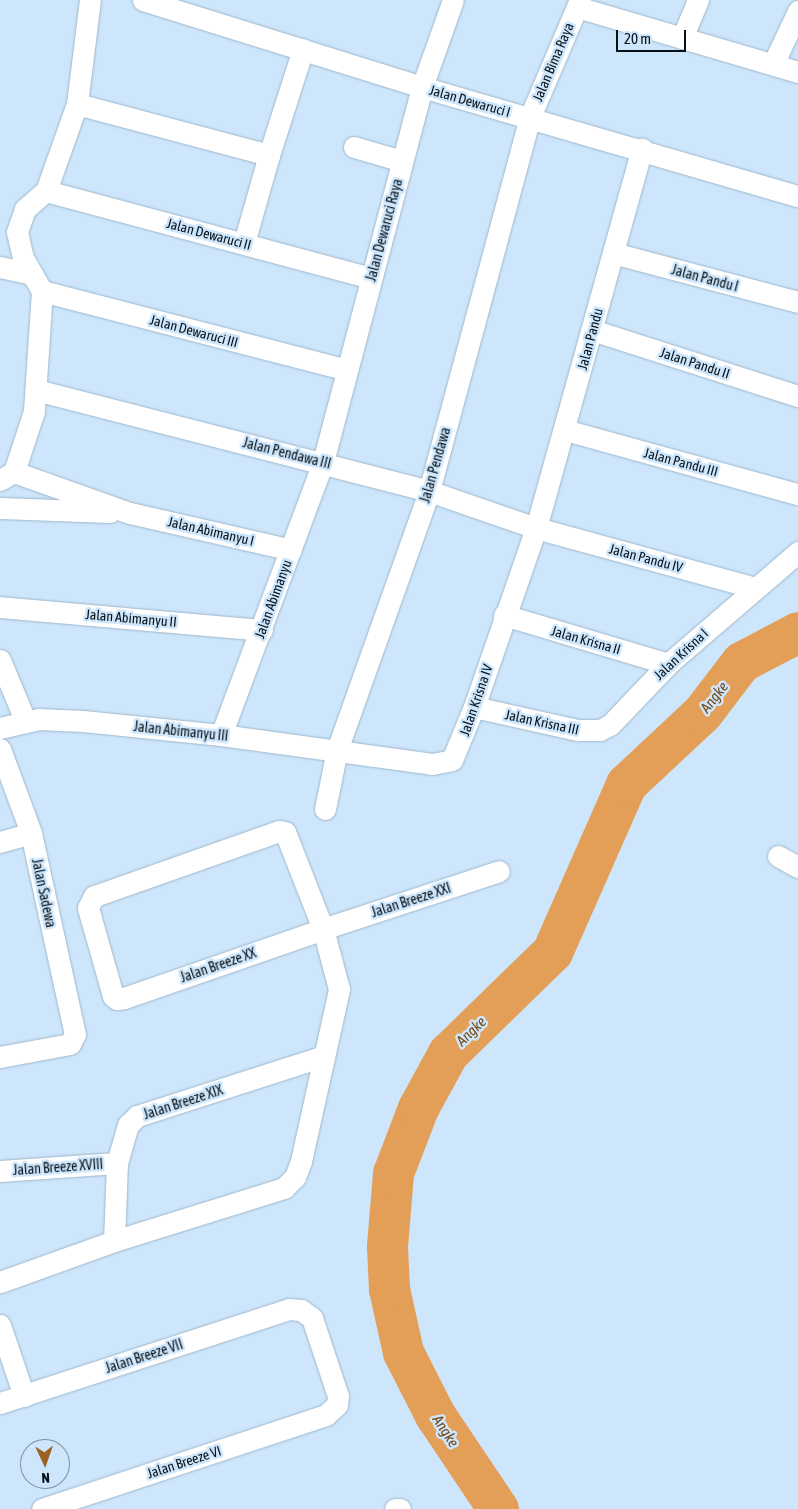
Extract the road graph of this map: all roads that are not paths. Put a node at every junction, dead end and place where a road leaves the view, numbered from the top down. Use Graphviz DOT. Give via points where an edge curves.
graph roads {
  1 [pos="90,0"];
  2 [pos="143,0"];
  3 [pos="453,0"];
  4 [pos="698,0"];
  5 [pos="578,4"];
  6 [pos="798,12"];
  7 [pos="682,38"];
  8 [pos="303,49"];
  9 [pos="773,64"];
  10 [pos="798,72"];
  11 [pos="422,87"];
  12 [pos="77,104"];
  13 [pos="530,117"];
  14 [pos="354,147"];
  15 [pos="642,149"];
  16 [pos="269,155"];
  17 [pos="402,161"];
  18 [pos="46,191"];
  19 [pos="798,196"];
  20 [pos="244,243"];
  21 [pos="613,253"];
  22 [pos="0,267"];
  23 [pos="371,278"];
  24 [pos="37,283"];
  25 [pos="798,302"];
  26 [pos="592,330"];
  27 [pos="346,370"];
  28 [pos="36,390"];
  29 [pos="798,396"];
  30 [pos="565,430"];
  31 [pos="323,462"];
  32 [pos="7,476"];
  33 [pos="429,491"];
  34 [pos="798,494"];
  35 [pos="0,508"];
  36 [pos="130,513"];
  37 [pos="536,528"];
  38 [pos="291,550"];
  39 [pos="798,552"];
  40 [pos="756,588"];
  41 [pos="0,607"];
  42 [pos="504,615"];
  43 [pos="262,630"];
  44 [pos="0,660"];
  45 [pos="668,664"];
  46 [pos="474,707"];
  47 [pos="15,724"];
  48 [pos="610,725"];
  49 [pos="222,735"];
  50 [pos="0,749"];
  51 [pos="337,750"];
  52 [pos="325,809"];
  53 [pos="31,833"];
  54 [pos="0,842"];
  55 [pos="778,856"];
  56 [pos="798,866"];
  57 [pos="499,871"];
  58 [pos="323,929"];
  59 [pos="324,1056"];
  60 [pos="0,1057"];
  61 [pos="117,1163"];
  62 [pos="0,1171"];
  63 [pos="114,1241"];
  64 [pos="0,1282"];
  65 [pos="0,1325"];
  66 [pos="24,1396"];
  67 [pos="0,1403"];
  68 [pos="326,1415"];
  69 [pos="42,1509"];
  70 [pos="395,1509"];
  71 [pos="400,1509"];
  1 -- 12 [label="street"];
  2 -- 8 [label="street, Jalan Dewaruci I"];
  3 -- 11 [label="street, Jalan Dewaruci Raya"];
  4 -- 7 [label="street"];
  5 -- 7 [label="street, Jalan Bima Raya"];
  5 -- 13 [label="street, Jalan Bima Raya"];
  6 -- 9 [label="street"];
  7 -- 9 [label="street, Jalan Bima Raya"];
  8 -- 11 [label="street, Jalan Dewaruci I"];
  8 -- 16 [label="street"];
  9 -- 10 [label="street, Jalan Bima Raya"];
  11 -- 13 [label="street, Jalan Dewaruci I"];
  11 -- 17 [label="street, Jalan Dewaruci Raya"];
  12 -- 16 [label="street"];
  12 -- 18 [label="street"];
  13 -- 15 [label="street, Jalan Dewaruci I"];
  13 -- 33 [label="street, Jalan Pendawa"];
  14 -- 17 [label="street"];
  15 -- 19 [label="street, Jalan Dewaruci I"];
  15 -- 21 [label="street, Jalan Pandu"];
  16 -- 20 [label="street"];
  17 -- 23 [label="street, Jalan Dewaruci Raya"];
  18 -- 20 [label="street, Jalan Dewaruci II"];
  18 -- 24 [label="street" via="26,210 16,232 18,245"];
  20 -- 23 [label="street, Jalan Dewaruci II"];
  21 -- 25 [label="street, Jalan Pandu I"];
  21 -- 26 [label="street, Jalan Pandu"];
  22 -- 24 [label="street, Jalan Dewaruci III"];
  23 -- 27 [label="street, Jalan Dewaruci Raya"];
  24 -- 27 [label="street, Jalan Dewaruci III"];
  24 -- 28 [label="street"];
  26 -- 29 [label="street, Jalan Pandu II"];
  26 -- 30 [label="street, Jalan Pandu"];
  27 -- 31 [label="street, Jalan Dewaruci Raya"];
  28 -- 31 [label="street, Jalan Pendawa III"];
  28 -- 32 [label="street" via="34,411"];
  30 -- 34 [label="street, Jalan Pandu III"];
  30 -- 37 [label="street, Jalan Pandu"];
  31 -- 33 [label="street, Jalan Pendawa III"];
  31 -- 38 [label="street, Jalan Abimanyu"];
  32 -- 36 [label="street, Jalan Abimanyu I"];
  33 -- 37 [label="street, Jalan Pendawa III"];
  33 -- 51 [label="street, Jalan Pendawa"];
  35 -- 36 [label="street, Jalan Abimanyu I"];
  36 -- 38 [label="street, Jalan Abimanyu I"];
  37 -- 40 [label="street, Jalan Pandu IV"];
  37 -- 42 [label="street, Jalan Krisna IV"];
  38 -- 43 [label="street, Jalan Abimanyu"];
  39 -- 40 [label="street"];
  40 -- 45 [label="street, Jalan Krisna I"];
  41 -- 43 [label="street, Jalan Abimanyu II"];
  42 -- 45 [label="street, Jalan Krisna II"];
  42 -- 46 [label="street, Jalan Krisna IV"];
  43 -- 49 [label="street, Jalan Abimanyu"];
  44 -- 47 [label="street"];
  45 -- 48 [label="street, Jalan Krisna I"];
  46 -- 48 [label="street, Jalan Krisna III" via="589,731"];
  46 -- 51 [label="street, Jalan Krisna IV" via="458,751 445,764"];
  47 -- 49 [label="street, Jalan Abimanyu III" via="83,721"];
  49 -- 51 [label="street, Jalan Abimanyu III"];
  50 -- 53 [label="street, Jalan Sadewa"];
  51 -- 52 [label="street, Jalan Pendawa"];
  53 -- 54 [label="street"];
  53 -- 60 [label="street, Jalan Sadewa" via="74,1040 70,1044"];
  55 -- 56 [label="street"];
  57 -- 58 [label="street, Jalan Breeze XXI"];
  58 -- 58 [label="street, Jalan Breeze XX" via="285,832 94,896 88,908 113,996 124,998"];
  58 -- 59 [label="street" via="339,989"];
  59 -- 61 [label="street, Jalan Breeze XIX" via="137,1116 128,1125"];
  59 -- 63 [label="street" via="301,1160 295,1177 284,1188"];
  61 -- 62 [label="street, Jalan Breeze XVIII"];
  61 -- 63 [label="street, Jalan Breeze XIX"];
  63 -- 64 [label="street"];
  65 -- 66 [label="street"];
  66 -- 67 [label="street, Jalan Breeze VII"];
  66 -- 68 [label="street, Jalan Breeze VII" via="289,1309 301,1310 312,1318 338,1396 337,1405"];
  68 -- 69 [label="street, Jalan Breeze VI"];
  70 -- 71 [label="street"];
}
